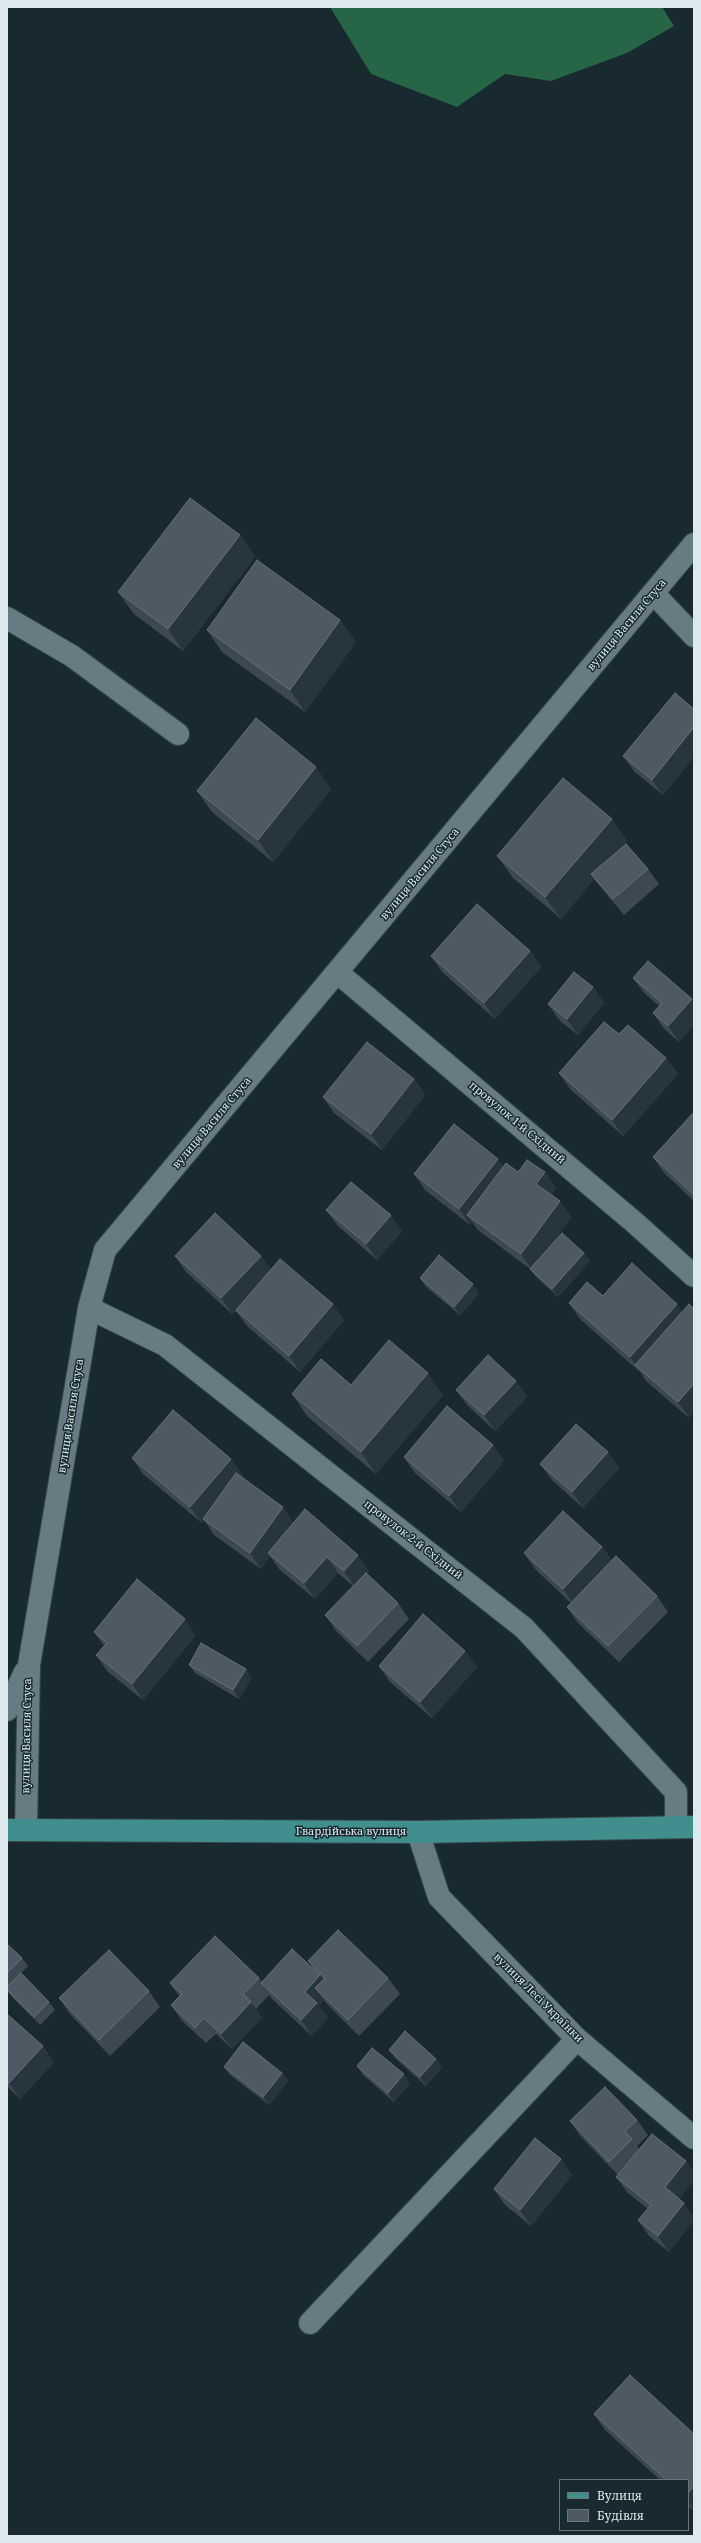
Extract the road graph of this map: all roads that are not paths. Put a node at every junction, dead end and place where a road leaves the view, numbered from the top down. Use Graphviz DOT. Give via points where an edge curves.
graph roads {
  1 [pos="694,544"];
  2 [pos="654,594"];
  3 [pos="7,618"];
  4 [pos="694,636"];
  5 [pos="178,734"];
  6 [pos="338,973"];
  7 [pos="694,1276"];
  8 [pos="89,1308"];
  9 [pos="29,1665"];
  10 [pos="7,1710"];
  11 [pos="685,1827"];
  12 [pos="16,1830"];
  13 [pos="418,1832"];
  14 [pos="577,2039"];
  15 [pos="694,2138"];
  16 [pos="310,2323"];
  1 -- 2 [label="street, вулиця Василя Стуса"];
  2 -- 4 [label="street"];
  2 -- 6 [label="street, вулиця Василя Стуса"];
  3 -- 5 [label="street" via="72,656"];
  6 -- 7 [label="street, провулок 1-й Східний" via="634,1222"];
  6 -- 8 [label="street, вулиця Василя Стуса" via="105,1250"];
  8 -- 9 [label="street, вулиця Василя Стуса"];
  8 -- 11 [label="street, провулок 2-й Східний" via="165,1345 524,1628 676,1792"];
  9 -- 10 [label="street"];
  9 -- 12 [label="street, вулиця Василя Стуса"];
  11 -- 13 [label="main road, Гвардійська вулиця"];
  12 -- 13 [label="main road, Гвардійська вулиця"];
  13 -- 14 [label="street, вулиця Лесі Українки" via="439,1897"];
  14 -- 15 [label="street, вулиця Лесі Українки"];
  14 -- 16 [label="street"];
}
